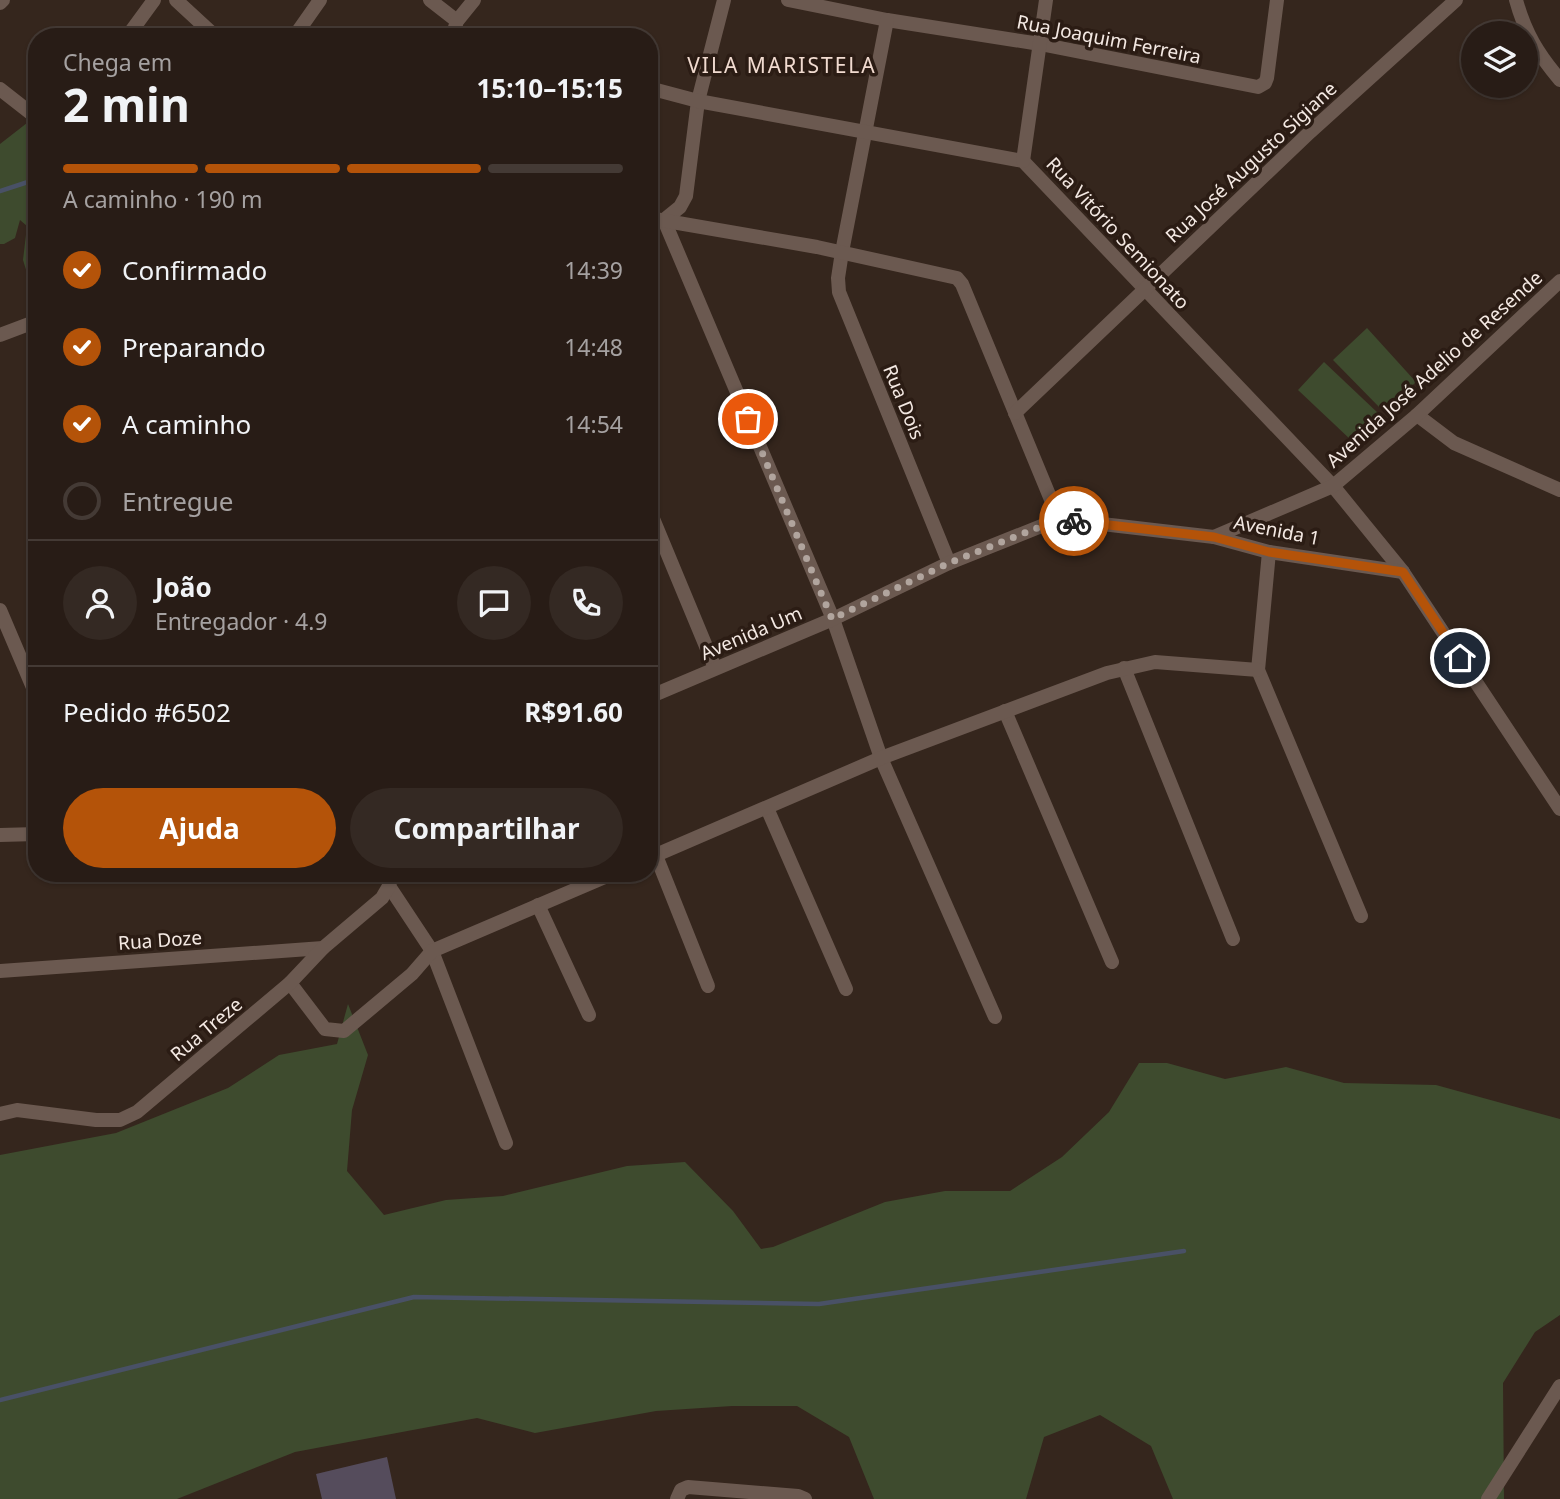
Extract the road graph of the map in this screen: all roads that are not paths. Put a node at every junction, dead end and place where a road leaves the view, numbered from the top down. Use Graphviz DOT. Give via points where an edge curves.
graph roads {
  1 [pos="154,0"];
  2 [pos="176,0"];
  3 [pos="320,0"];
  4 [pos="430,0"];
  5 [pos="474,0"];
  6 [pos="724,0"];
  7 [pos="788,0"];
  8 [pos="1046,0"];
  9 [pos="1277,0"];
  10 [pos="1456,0"];
  11 [pos="1516,0"];
  12 [pos="887,20"];
  13 [pos="457,21"];
  14 [pos="134,28"];
  15 [pos="206,28"];
  16 [pos="300,28"];
  17 [pos="455,28"];
  18 [pos="1040,44"];
  19 [pos="1560,80"];
  20 [pos="0,89"];
  21 [pos="658,90"];
  22 [pos="698,101"];
  23 [pos="28,111"];
  24 [pos="865,131"];
  25 [pos="1023,161"];
  26 [pos="658,218"];
  27 [pos="658,219"];
  28 [pos="658,224"];
  29 [pos="842,252"];
  30 [pos="1560,281"];
  31 [pos="1145,290"];
  32 [pos="28,327"];
  33 [pos="0,335"];
  34 [pos="1015,413"];
  35 [pos="1416,415"];
  36 [pos="1333,486"];
  37 [pos="1560,490"];
  38 [pos="1059,519"];
  39 [pos="658,531"];
  40 [pos="1214,537"];
  41 [pos="1269,552"];
  42 [pos="949,563"];
  43 [pos="1403,572"];
  44 [pos="0,610"];
  45 [pos="832,619"];
  46 [pos="715,668"];
  47 [pos="1124,668"];
  48 [pos="1258,670"];
  49 [pos="28,676"];
  50 [pos="658,692"];
  51 [pos="1005,711"];
  52 [pos="881,758"];
  53 [pos="767,808"];
  54 [pos="1560,809"];
  55 [pos="28,834"];
  56 [pos="0,835"];
  57 [pos="658,855"];
  58 [pos="658,869"];
  59 [pos="390,882"];
  60 [pos="392,882"];
  61 [pos="593,882"];
  62 [pos="538,905"];
  63 [pos="1361,916"];
  64 [pos="1233,939"];
  65 [pos="323,948"];
  66 [pos="432,950"];
  67 [pos="1112,962"];
  68 [pos="0,971"];
  69 [pos="290,983"];
  70 [pos="708,986"];
  71 [pos="846,989"];
  72 [pos="589,1015"];
  73 [pos="995,1017"];
  74 [pos="0,1114"];
  75 [pos="506,1143"];
  76 [pos="1560,1386"];
  77 [pos="677,1499"];
  78 [pos="805,1499"];
  79 [pos="1488,1499"];
  1 -- 14 [label="street"];
  2 -- 15 [label="street"];
  3 -- 16 [label="street"];
  4 -- 13 [label="street"];
  5 -- 13 [label="street"];
  6 -- 22 [label="street"];
  7 -- 12 [label="street, Rua Joaquim Ferreira"];
  8 -- 18 [label="street"];
  9 -- 18 [label="street, Rua Joaquim Ferreira" via="1267,78 1258,87"];
  10 -- 31 [label="street, Rua José Augusto Sigiane"];
  11 -- 19 [label="street" via="1522,22"];
  12 -- 18 [label="street, Rua Joaquim Ferreira"];
  12 -- 24 [label="street, Rua Dois"];
  13 -- 17 [label="street"];
  18 -- 25 [label="street"];
  20 -- 23 [label="street"];
  21 -- 22 [label="street, Rua Vitório Semionato"];
  22 -- 24 [label="street, Rua Vitório Semionato"];
  22 -- 26 [label="street" via="685,196 680,207"];
  24 -- 25 [label="street, Rua Vitório Semionato"];
  24 -- 29 [label="street, Rua Dois"];
  25 -- 31 [label="street, Rua Vitório Semionato"];
  27 -- 29 [label="street"];
  28 -- 45 [label="street"];
  29 -- 34 [label="street" via="957,278"];
  29 -- 42 [label="street, Rua Dois" via="839,292"];
  30 -- 35 [label="street, Avenida José Adelio de Resende"];
  31 -- 34 [label="street, Rua José Augusto Sigiane"];
  31 -- 36 [label="street, Rua Vitório Semionato"];
  32 -- 33 [label="street"];
  34 -- 38 [label="street"];
  35 -- 36 [label="street, Avenida José Adelio de Resende"];
  35 -- 37 [label="street" via="1454,443"];
  36 -- 40 [label="street, Avenida José Adelio de Resende"];
  36 -- 43 [label="street, Rua Vitório Semionato"];
  38 -- 40 [label="street, Avenida 1"];
  38 -- 42 [label="street, Avenida Um"];
  39 -- 46 [label="street"];
  40 -- 41 [label="street, Avenida 1"];
  41 -- 43 [label="street, Avenida 1"];
  41 -- 48 [label="street"];
  42 -- 45 [label="street, Avenida Um"];
  43 -- 54 [label="street, Rua Vitório Semionato"];
  44 -- 49 [label="street"];
  45 -- 46 [label="street, Avenida Um"];
  45 -- 52 [label="street"];
  46 -- 50 [label="street, Avenida Um"];
  47 -- 48 [label="street" via="1155,662"];
  47 -- 51 [label="street"];
  47 -- 64 [label="street"];
  48 -- 63 [label="street"];
  51 -- 52 [label="street"];
  51 -- 67 [label="street"];
  52 -- 53 [label="street"];
  52 -- 73 [label="street"];
  53 -- 57 [label="street"];
  53 -- 71 [label="street"];
  55 -- 56 [label="street"];
  58 -- 70 [label="street"];
  59 -- 65 [label="street, Rua Treze" via="382,898"];
  60 -- 66 [label="street"];
  61 -- 62 [label="street"];
  62 -- 66 [label="street"];
  62 -- 72 [label="street"];
  65 -- 68 [label="street, Rua Doze"];
  65 -- 69 [label="street, Rua Treze"];
  66 -- 69 [label="street" via="412,974 344,1031 325,1029"];
  66 -- 75 [label="street"];
  69 -- 74 [label="street, Rua Treze" via="137,1112 120,1120 17,1110"];
  76 -- 79 [label="street"];
  77 -- 78 [label="street" via="688,1487"];
}
